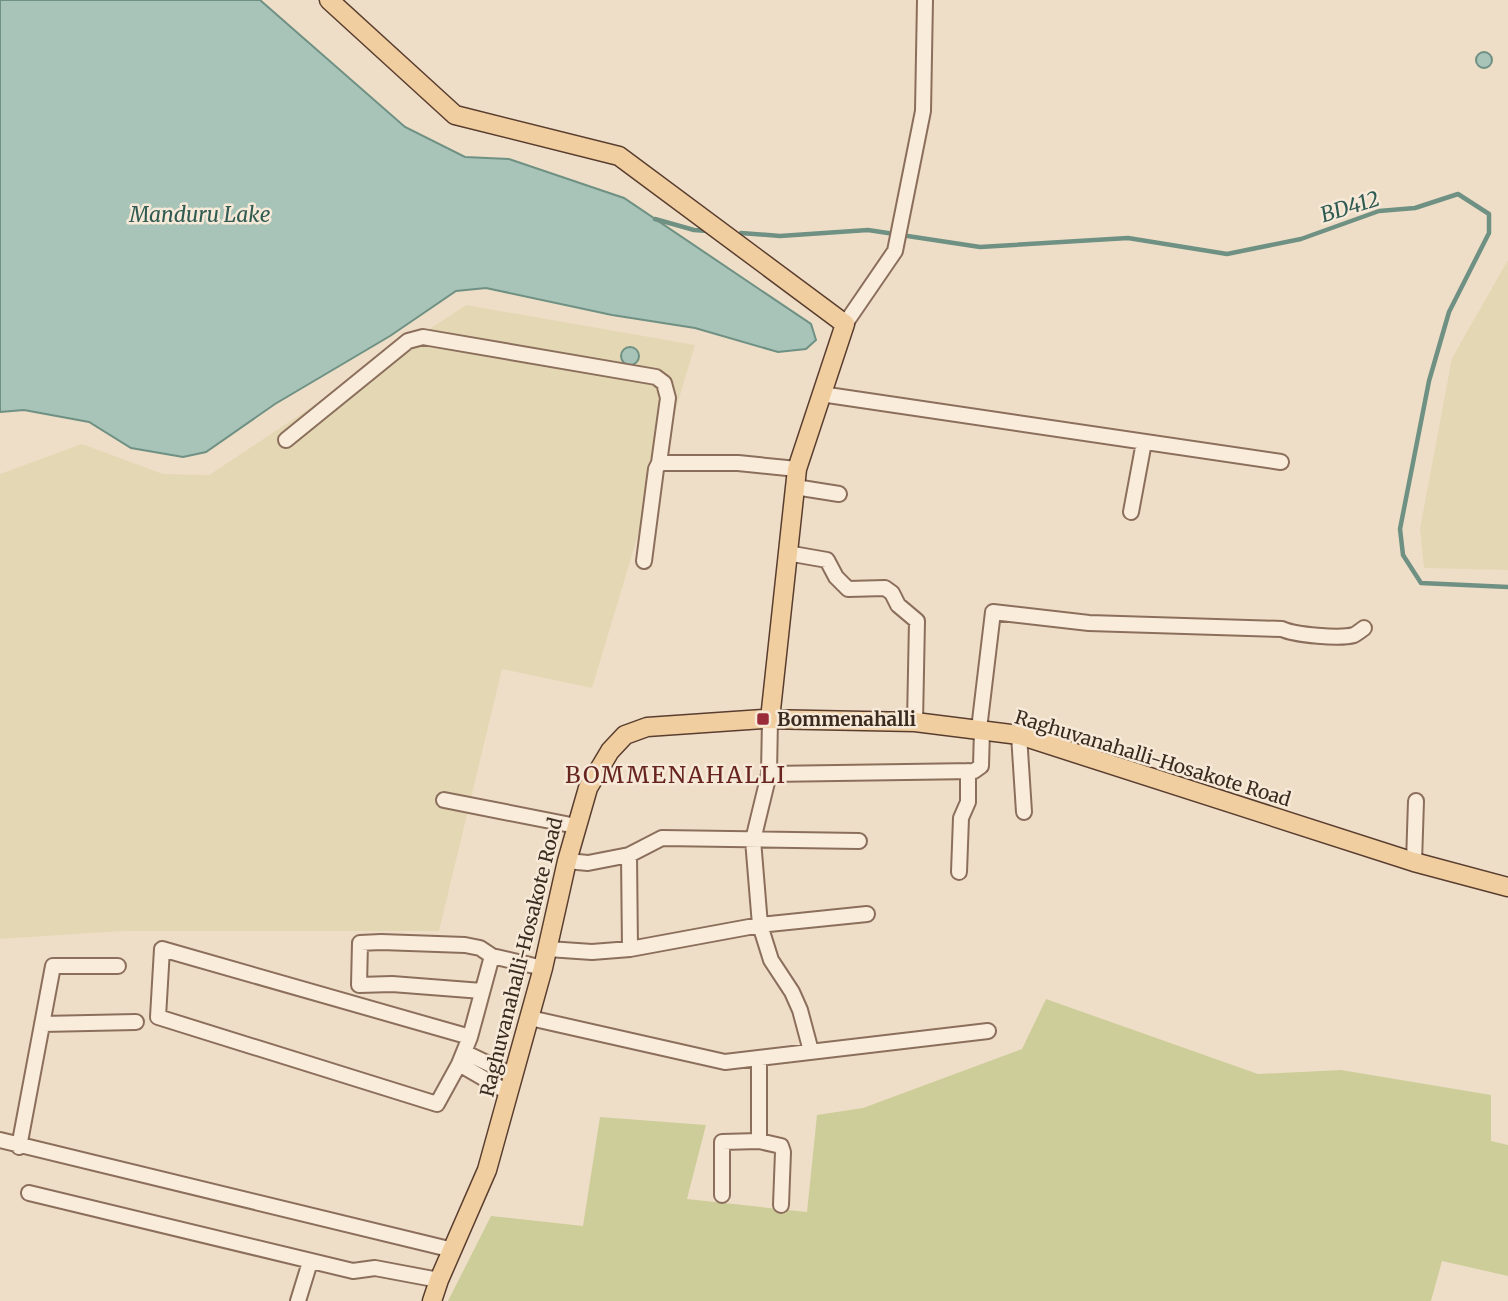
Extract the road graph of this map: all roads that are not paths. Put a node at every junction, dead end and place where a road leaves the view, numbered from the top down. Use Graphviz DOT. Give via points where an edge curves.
graph roads {
  1 [pos="329,0"];
  2 [pos="925,0"];
  3 [pos="845,324"];
  4 [pos="821,394"];
  5 [pos="286,440"];
  6 [pos="1143,442"];
  7 [pos="1281,462"];
  8 [pos="659,463"];
  9 [pos="796,478"];
  10 [pos="839,494"];
  11 [pos="1131,512"];
  12 [pos="790,553"];
  13 [pos="644,561"];
  14 [pos="1364,628"];
  15 [pos="770,719"];
  16 [pos="915,722"];
  17 [pos="980,729"];
  18 [pos="1019,735"];
  19 [pos="968,771"];
  20 [pos="768,774"];
  21 [pos="444,800"];
  22 [pos="1416,801"];
  23 [pos="1024,812"];
  24 [pos="576,826"];
  25 [pos="753,839"];
  26 [pos="859,841"];
  27 [pos="629,855"];
  28 [pos="567,861"];
  29 [pos="1413,862"];
  30 [pos="959,872"];
  31 [pos="1508,887"];
  32 [pos="867,914"];
  33 [pos="760,925"];
  34 [pos="548,949"];
  35 [pos="630,949"];
  36 [pos="492,956"];
  37 [pos="118,966"];
  38 [pos="543,968"];
  39 [pos="482,991"];
  40 [pos="530,1018"];
  41 [pos="136,1022"];
  42 [pos="42,1024"];
  43 [pos="988,1031"];
  44 [pos="470,1037"];
  45 [pos="811,1051"];
  46 [pos="461,1058"];
  47 [pos="759,1058"];
  48 [pos="510,1084"];
  49 [pos="0,1140"];
  50 [pos="759,1141"];
  51 [pos="19,1146"];
  52 [pos="29,1193"];
  53 [pos="722,1195"];
  54 [pos="781,1205"];
  55 [pos="453,1250"];
  56 [pos="310,1262"];
  57 [pos="439,1280"];
  58 [pos="298,1301"];
  59 [pos="432,1301"];
  1 -- 3 [label="main road" via="455,115 620,156"];
  2 -- 3 [label="street" via="923,111 895,251"];
  3 -- 4 [label="main road"];
  4 -- 6 [label="street"];
  4 -- 9 [label="main road"];
  5 -- 8 [label="street" via="408,341 423,337 656,377 664,383 668,398"];
  6 -- 7 [label="street"];
  6 -- 11 [label="street"];
  8 -- 9 [label="street" via="738,463"];
  8 -- 13 [label="street"];
  9 -- 10 [label="street"];
  9 -- 12 [label="main road"];
  12 -- 15 [label="main road"];
  12 -- 16 [label="street" via="827,560 848,589 885,588 917,621"];
  14 -- 17 [label="street" via="1355,635 1307,636 1282,629 1090,624 993,612"];
  15 -- 16 [label="main road, Raghuvanahalli-Hosakote Road"];
  15 -- 20 [label="street"];
  15 -- 24 [label="main road, Raghuvanahalli-Hosakote Road" via="647,727 625,735 588,788"];
  16 -- 17 [label="main road, Raghuvanahalli-Hosakote Road"];
  17 -- 18 [label="main road, Raghuvanahalli-Hosakote Road"];
  17 -- 19 [label="street" via="981,766"];
  18 -- 23 [label="street"];
  18 -- 29 [label="main road, Raghuvanahalli-Hosakote Road"];
  19 -- 20 [label="street"];
  19 -- 30 [label="street"];
  20 -- 25 [label="street"];
  21 -- 24 [label="street"];
  22 -- 29 [label="street"];
  24 -- 28 [label="main road, Raghuvanahalli-Hosakote Road"];
  25 -- 26 [label="street"];
  25 -- 27 [label="street" via="662,838"];
  25 -- 33 [label="street"];
  27 -- 28 [label="street" via="588,863"];
  27 -- 35 [label="street"];
  28 -- 34 [label="main road, Raghuvanahalli-Hosakote Road"];
  29 -- 31 [label="main road, Raghuvanahalli-Hosakote Road"];
  32 -- 33 [label="street"];
  33 -- 35 [label="street"];
  33 -- 45 [label="street" via="771,960 800,1010"];
  34 -- 35 [label="street" via="592,953"];
  34 -- 38 [label="main road, Raghuvanahalli-Hosakote Road"];
  36 -- 38 [label="street"];
  36 -- 39 [label="street"];
  36 -- 39 [label="street" via="465,945 360,943 359,985"];
  37 -- 42 [label="street" via="53,967"];
  38 -- 40 [label="main road, Raghuvanahalli-Hosakote Road"];
  39 -- 44 [label="street"];
  40 -- 47 [label="street" via="725,1062"];
  40 -- 48 [label="main road, Raghuvanahalli-Hosakote Road"];
  41 -- 42 [label="street"];
  42 -- 51 [label="street"];
  43 -- 45 [label="street"];
  44 -- 46 [label="street"];
  44 -- 46 [label="street" via="162,949 158,1017 437,1104"];
  45 -- 47 [label="street"];
  46 -- 48 [label="street"];
  47 -- 50 [label="street"];
  48 -- 55 [label="main road, Raghuvanahalli-Hosakote Road" via="487,1170"];
  49 -- 51 [label="street"];
  50 -- 53 [label="street" via="722,1142"];
  50 -- 54 [label="street" via="781,1146"];
  51 -- 55 [label="street"];
  52 -- 56 [label="street"];
  55 -- 57 [label="main road, Raghuvanahalli-Hosakote Road"];
  56 -- 57 [label="street"];
  56 -- 58 [label="street"];
  57 -- 59 [label="main road, Raghuvanahalli-Hosakote Road"];
}
